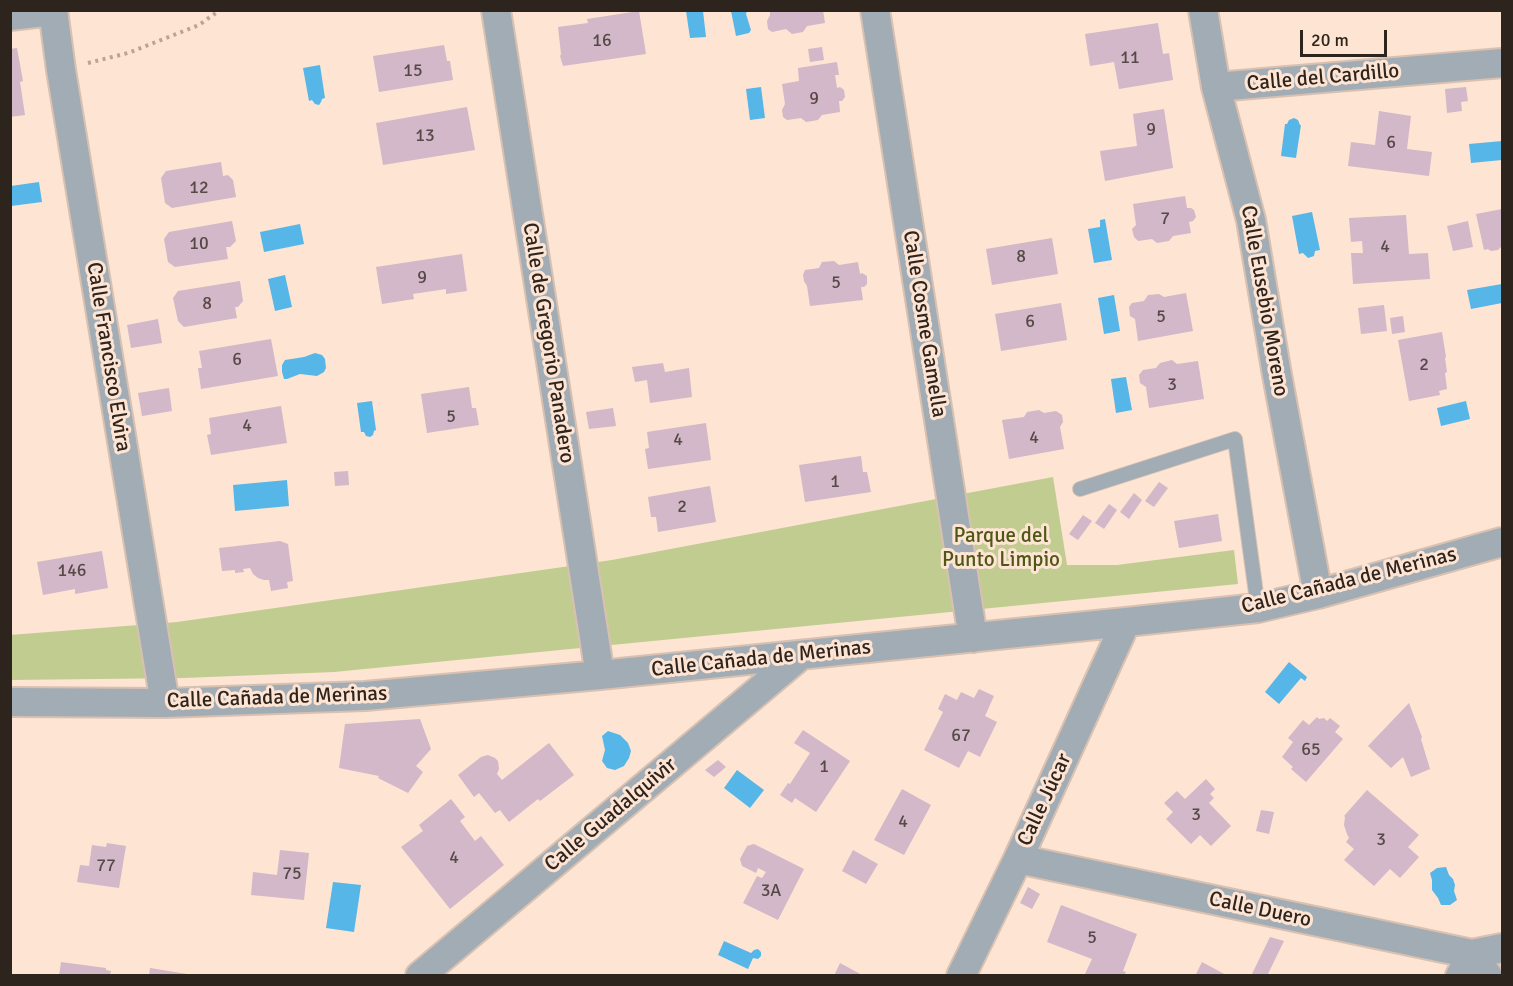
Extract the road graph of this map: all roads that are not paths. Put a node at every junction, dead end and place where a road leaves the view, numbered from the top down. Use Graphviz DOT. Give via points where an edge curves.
graph roads {
  1 [pos="496,10"];
  2 [pos="875,10"];
  3 [pos="1203,10"];
  4 [pos="53,11"];
  5 [pos="10,16"];
  6 [pos="1503,63"];
  7 [pos="1216,87"];
  8 [pos="1080,489"];
  9 [pos="1503,542"];
  10 [pos="1318,594"];
  11 [pos="1258,608"];
  12 [pos="1126,622"];
  13 [pos="973,638"];
  14 [pos="801,655"];
  15 [pos="600,675"];
  16 [pos="10,702"];
  17 [pos="165,703"];
  18 [pos="1018,859"];
  19 [pos="1503,948"];
  20 [pos="1474,968"];
  21 [pos="420,975"];
  22 [pos="962,975"];
  1 -- 15 [label="street, Calle de Gregorio Panadero"];
  2 -- 13 [label="street, Calle Cosme Gamella"];
  3 -- 7 [label="street, Calle Eusebio Moreno"];
  4 -- 5 [label="street, Calle Francisco Elvira"];
  4 -- 17 [label="street, Calle Francisco Elvira"];
  6 -- 7 [label="street, Calle del Cardillo"];
  7 -- 10 [label="street, Calle Eusebio Moreno" via="1251,220"];
  8 -- 11 [label="lane" via="1235,439"];
  9 -- 10 [label="street, Calle Cañada de Merinas"];
  10 -- 11 [label="street, Calle Cañada de Merinas"];
  11 -- 12 [label="street, Calle Cañada de Merinas"];
  12 -- 13 [label="street, Calle Cañada de Merinas"];
  12 -- 18 [label="street, Calle Júcar"];
  13 -- 14 [label="street, Calle Cañada de Merinas"];
  14 -- 15 [label="street, Calle Cañada de Merinas"];
  14 -- 21 [label="street, Calle Guadalquivir"];
  15 -- 17 [label="street, Calle Cañada de Merinas" via="365,696"];
  16 -- 17 [label="street, Calle Cañada de Merinas"];
  18 -- 20 [label="street, Calle Duero"];
  18 -- 22 [label="street, Calle Júcar"];
  19 -- 20 [label="street, Calle Duero"];
}
